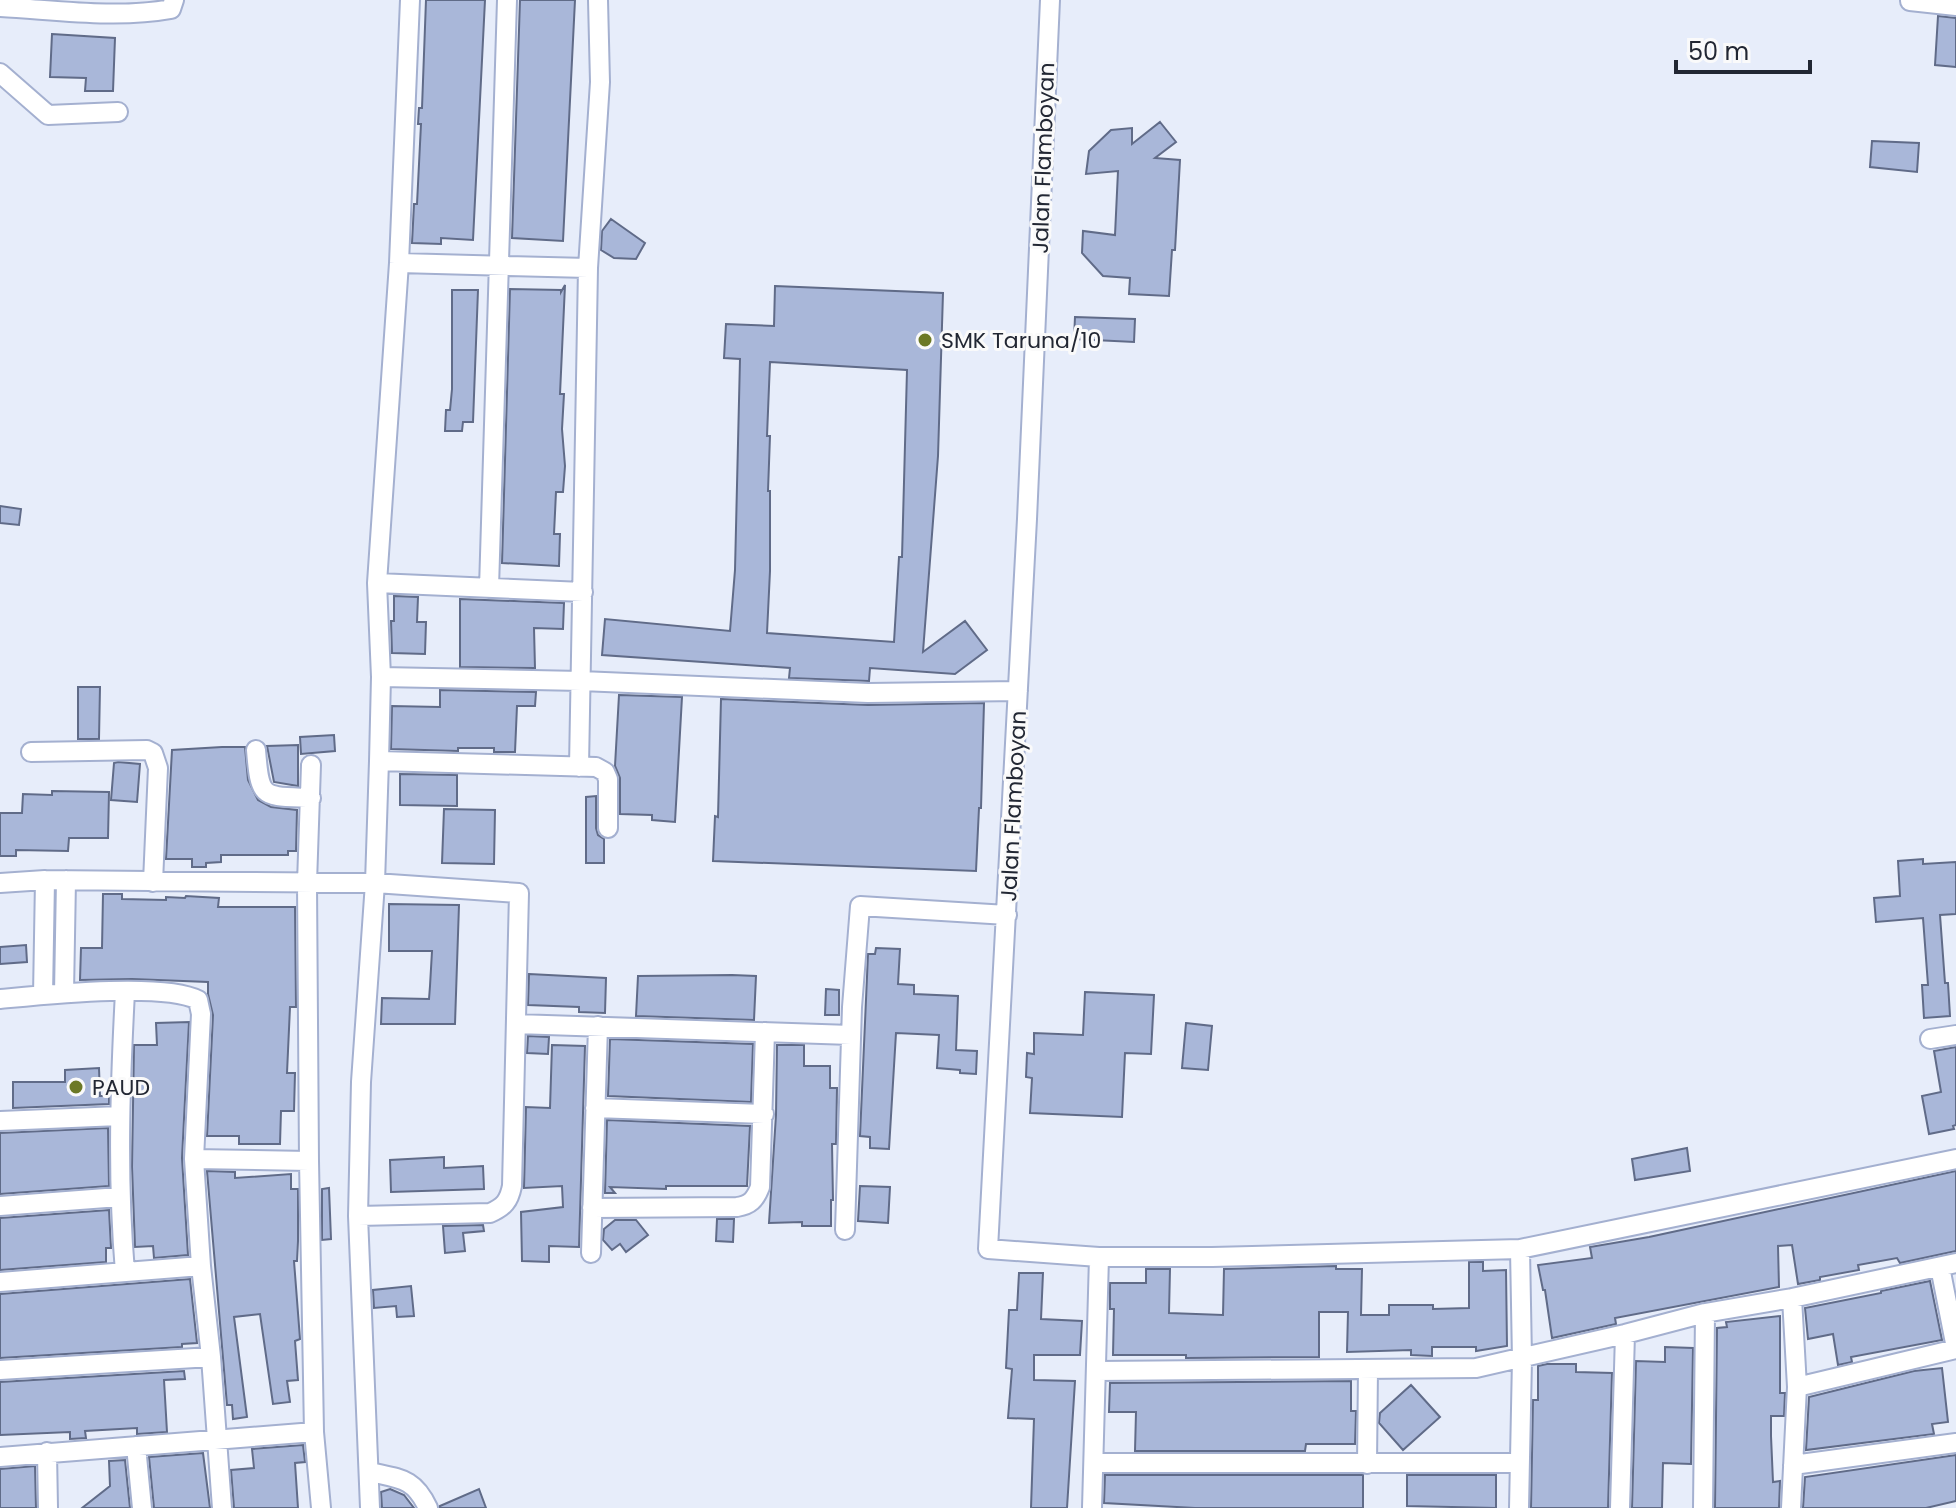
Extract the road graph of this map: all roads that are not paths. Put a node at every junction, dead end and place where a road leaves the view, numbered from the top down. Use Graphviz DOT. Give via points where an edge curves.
graph roads {
  1 [pos="174,0"];
  2 [pos="410,0"];
  3 [pos="507,0"];
  4 [pos="598,0"];
  5 [pos="1050,0"];
  6 [pos="1910,1"];
  7 [pos="1956,6"];
  8 [pos="0,7"];
  9 [pos="0,73"];
  10 [pos="118,112"];
  11 [pos="399,263"];
  12 [pos="498,266"];
  13 [pos="588,268"];
  14 [pos="377,583"];
  15 [pos="489,588"];
  16 [pos="583,592"];
  17 [pos="381,677"];
  18 [pos="581,681"];
  19 [pos="1018,691"];
  20 [pos="256,750"];
  21 [pos="31,752"];
  22 [pos="379,761"];
  23 [pos="311,765"];
  24 [pos="579,767"];
  25 [pos="311,798"];
  26 [pos="608,828"];
  27 [pos="45,880"];
  28 [pos="66,880"];
  29 [pos="153,882"];
  30 [pos="0,883"];
  31 [pos="307,883"];
  32 [pos="375,883"];
  33 [pos="1007,915"];
  34 [pos="125,992"];
  35 [pos="64,993"];
  36 [pos="43,995"];
  37 [pos="0,999"];
  38 [pos="516,1024"];
  39 [pos="598,1026"];
  40 [pos="765,1032"];
  41 [pos="851,1035"];
  42 [pos="1956,1035"];
  43 [pos="1930,1039"];
  44 [pos="595,1108"];
  45 [pos="764,1114"];
  46 [pos="119,1116"];
  47 [pos="0,1121"];
  48 [pos="194,1159"];
  49 [pos="1956,1159"];
  50 [pos="309,1161"];
  51 [pos="119,1197"];
  52 [pos="0,1206"];
  53 [pos="592,1208"];
  54 [pos="358,1216"];
  55 [pos="845,1230"];
  56 [pos="1520,1249"];
  57 [pos="591,1253"];
  58 [pos="1099,1257"];
  59 [pos="1948,1265"];
  60 [pos="201,1266"];
  61 [pos="125,1272"];
  62 [pos="0,1282"];
  63 [pos="1792,1298"];
  64 [pos="1705,1313"];
  65 [pos="1625,1334"];
  66 [pos="1956,1348"];
  67 [pos="211,1357"];
  68 [pos="1522,1359"];
  69 [pos="1368,1369"];
  70 [pos="0,1370"];
  71 [pos="1096,1371"];
  72 [pos="1797,1387"];
  73 [pos="314,1432"];
  74 [pos="218,1440"];
  75 [pos="1956,1443"];
  76 [pos="136,1446"];
  77 [pos="47,1452"];
  78 [pos="0,1457"];
  79 [pos="1094,1463"];
  80 [pos="1520,1463"];
  81 [pos="1367,1464"];
  82 [pos="1793,1465"];
  83 [pos="370,1472"];
  84 [pos="48,1508"];
  85 [pos="142,1508"];
  86 [pos="222,1508"];
  87 [pos="321,1508"];
  88 [pos="370,1508"];
  89 [pos="428,1508"];
  90 [pos="1092,1508"];
  91 [pos="1519,1508"];
  92 [pos="1620,1508"];
  93 [pos="1703,1508"];
  94 [pos="1791,1508"];
  1 -- 8 [label="street" via="171,9 156,12"];
  2 -- 11 [label="street"];
  3 -- 12 [label="street"];
  4 -- 13 [label="street" via="600,82"];
  5 -- 19 [label="street, Jalan Flamboyan"];
  6 -- 7 [label="street"];
  9 -- 10 [label="street" via="48,115"];
  11 -- 12 [label="street"];
  11 -- 14 [label="street"];
  12 -- 13 [label="street"];
  12 -- 15 [label="street"];
  13 -- 16 [label="street"];
  14 -- 15 [label="street"];
  14 -- 17 [label="street"];
  15 -- 16 [label="street"];
  16 -- 18 [label="street"];
  17 -- 18 [label="street"];
  17 -- 22 [label="street"];
  18 -- 19 [label="street" via="868,693"];
  18 -- 24 [label="street"];
  19 -- 33 [label="street, Jalan Flamboyan"];
  20 -- 25 [label="street" via="263,790 277,797"];
  21 -- 29 [label="street" via="153,753 158,768"];
  22 -- 24 [label="street"];
  22 -- 32 [label="street"];
  23 -- 25 [label="street"];
  24 -- 26 [label="street" via="605,772"];
  25 -- 31 [label="street"];
  27 -- 28 [label="street"];
  27 -- 30 [label="street"];
  27 -- 36 [label="street"];
  28 -- 29 [label="street"];
  28 -- 35 [label="street"];
  29 -- 31 [label="street"];
  31 -- 32 [label="street"];
  31 -- 50 [label="street"];
  32 -- 38 [label="street" via="519,893"];
  32 -- 54 [label="street"];
  33 -- 41 [label="street" via="860,906"];
  33 -- 58 [label="street, Jalan Flamboyan" via="988,1249"];
  34 -- 35 [label="street"];
  34 -- 46 [label="street"];
  34 -- 48 [label="street" via="198,1000"];
  35 -- 36 [label="street"];
  36 -- 37 [label="street"];
  38 -- 39 [label="street"];
  38 -- 54 [label="street" via="512,1186 506,1203 490,1213"];
  39 -- 40 [label="street"];
  39 -- 44 [label="street"];
  40 -- 41 [label="street"];
  40 -- 45 [label="street"];
  41 -- 55 [label="street"];
  42 -- 43 [label="street"];
  44 -- 45 [label="street"];
  44 -- 53 [label="street"];
  45 -- 53 [label="street" via="760,1187 748,1205"];
  46 -- 47 [label="street"];
  46 -- 51 [label="street"];
  48 -- 50 [label="street"];
  48 -- 60 [label="street"];
  49 -- 56 [label="street"];
  50 -- 73 [label="street"];
  51 -- 52 [label="street"];
  51 -- 61 [label="street"];
  53 -- 57 [label="street"];
  54 -- 83 [label="street"];
  56 -- 58 [label="street"];
  56 -- 68 [label="street"];
  58 -- 71 [label="street"];
  59 -- 63 [label="street"];
  59 -- 66 [label="street"];
  60 -- 61 [label="street"];
  60 -- 67 [label="street"];
  61 -- 62 [label="street"];
  63 -- 64 [label="street"];
  63 -- 72 [label="street"];
  64 -- 65 [label="street"];
  64 -- 93 [label="street"];
  65 -- 68 [label="street"];
  65 -- 92 [label="street"];
  66 -- 72 [label="street"];
  67 -- 70 [label="street"];
  67 -- 74 [label="street"];
  68 -- 69 [label="street" via="1476,1368"];
  68 -- 80 [label="street"];
  69 -- 71 [label="street"];
  69 -- 81 [label="street"];
  71 -- 79 [label="street"];
  72 -- 82 [label="street"];
  73 -- 74 [label="street"];
  73 -- 87 [label="street"];
  74 -- 76 [label="street"];
  74 -- 86 [label="street"];
  75 -- 82 [label="street"];
  76 -- 77 [label="street"];
  76 -- 85 [label="street"];
  77 -- 78 [label="street"];
  77 -- 84 [label="street"];
  79 -- 81 [label="street"];
  79 -- 90 [label="street"];
  80 -- 81 [label="street"];
  80 -- 91 [label="street"];
  82 -- 94 [label="street"];
  83 -- 88 [label="street"];
  83 -- 89 [label="street" via="410,1482"];
}
